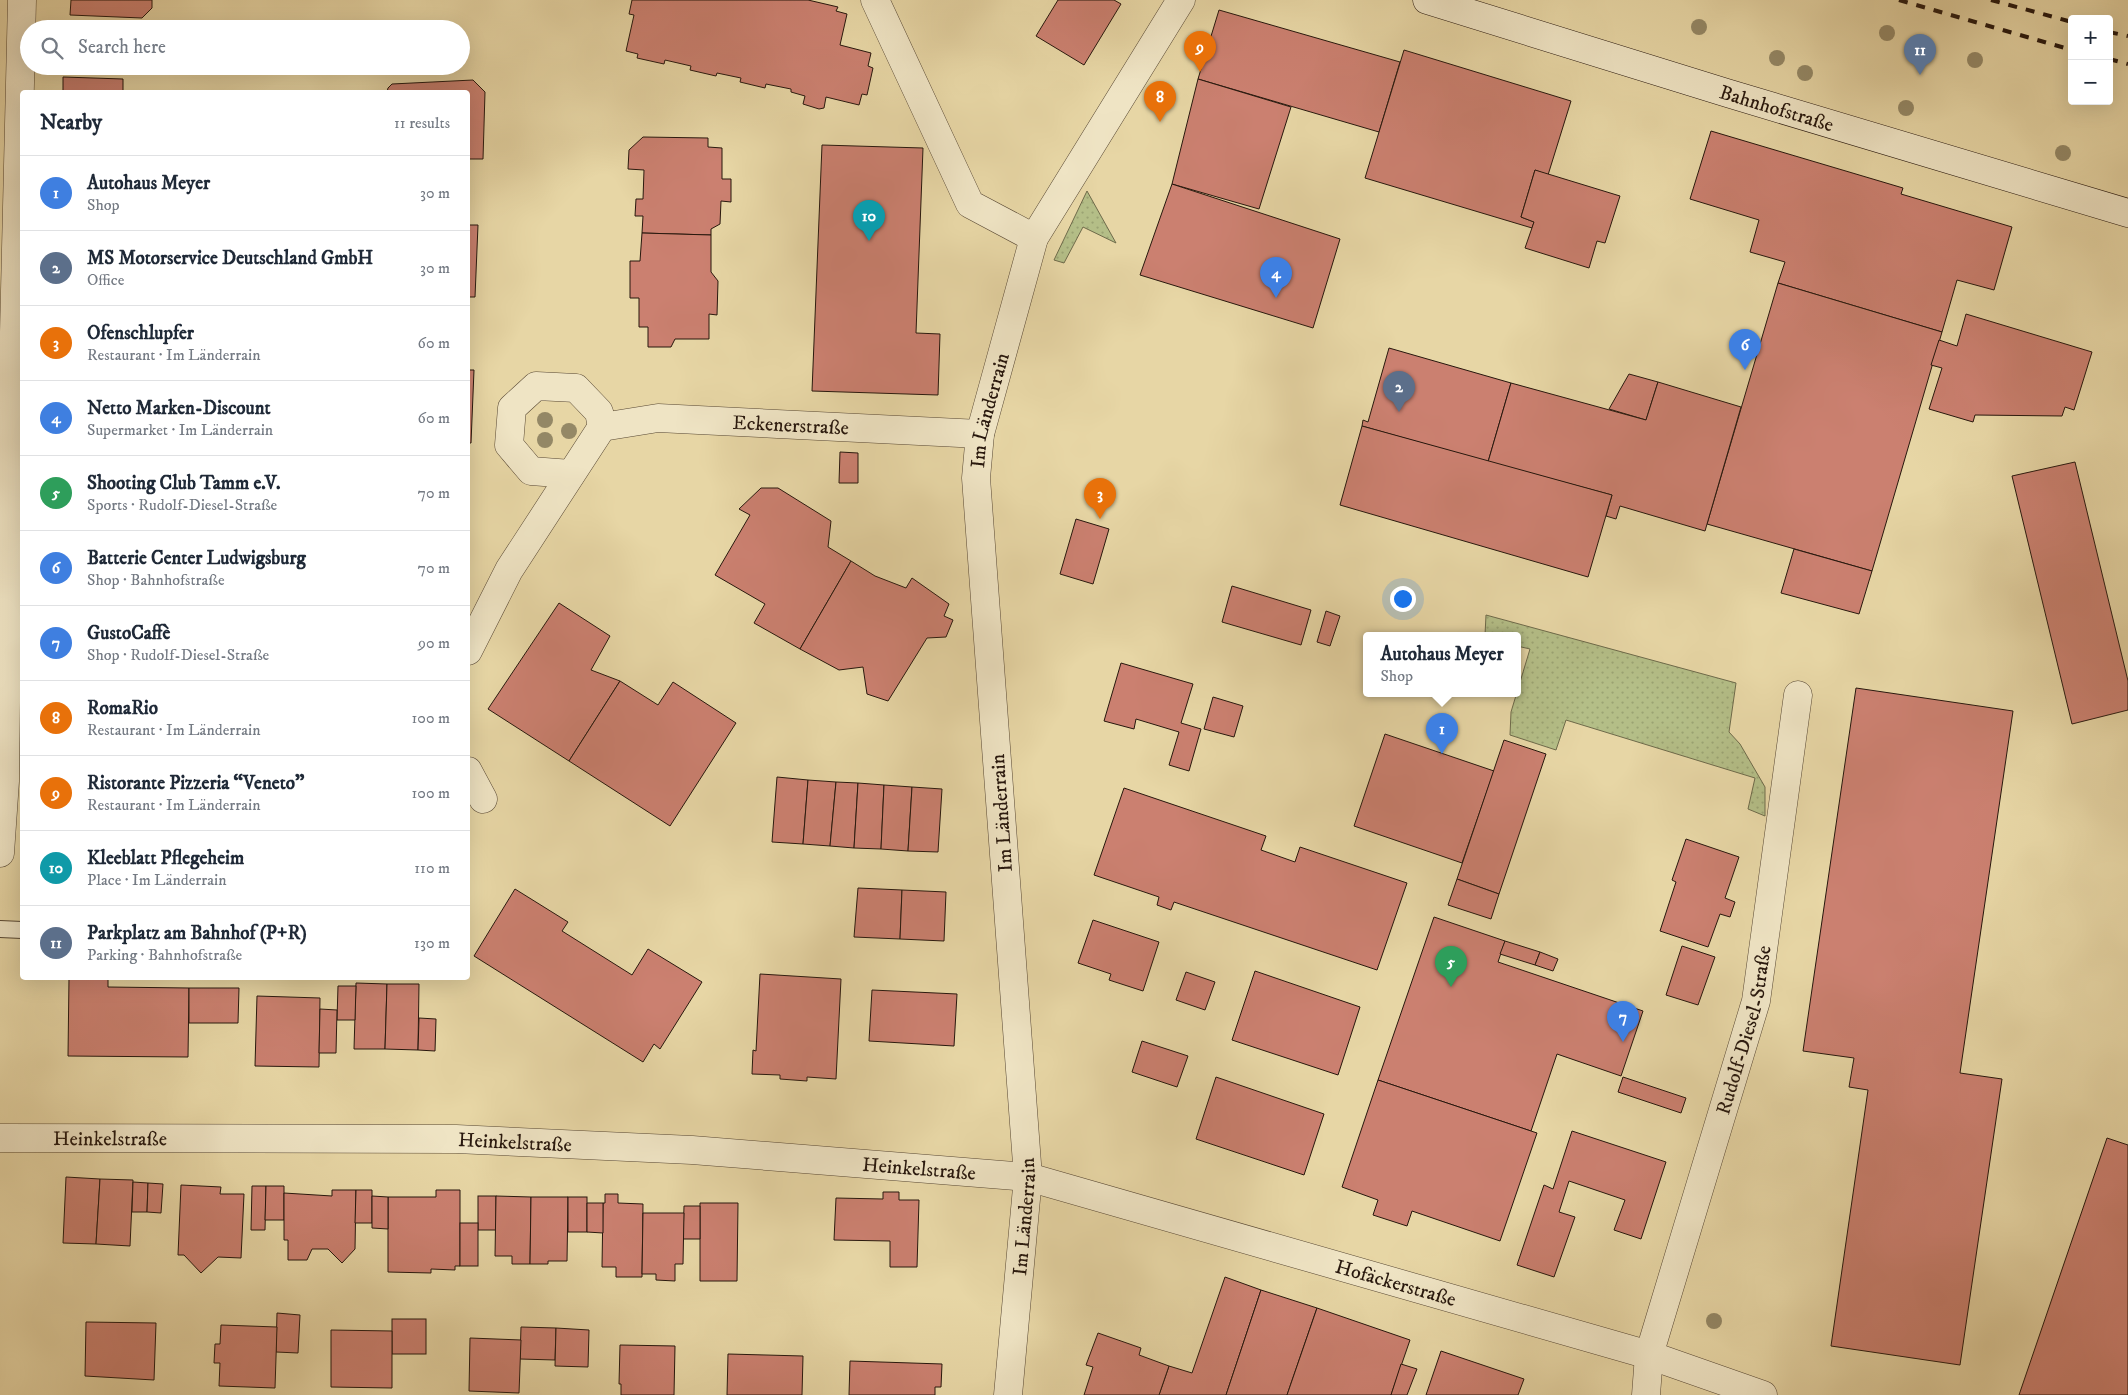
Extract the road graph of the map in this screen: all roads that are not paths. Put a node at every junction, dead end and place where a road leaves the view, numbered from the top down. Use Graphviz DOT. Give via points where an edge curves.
graph roads {
  1 [pos="22,0"];
  2 [pos="875,0"];
  3 [pos="1181,0"];
  4 [pos="1427,0"];
  5 [pos="22,20"];
  6 [pos="21,75"];
  7 [pos="21,90"];
  8 [pos="20,210"];
  9 [pos="2128,213"];
  10 [pos="1034,238"];
  11 [pos="19,315"];
  12 [pos="602,427"];
  13 [pos="980,434"];
  14 [pos="571,474"];
  15 [pos="15,624"];
  16 [pos="470,647"];
  17 [pos="1798,695"];
  18 [pos="470,775"];
  19 [pos="483,799"];
  20 [pos="1,826"];
  21 [pos="0,853"];
  22 [pos="0,929"];
  23 [pos="20,930"];
  24 [pos="0,1138"];
  25 [pos="1028,1177"];
  26 [pos="1649,1355"];
  27 [pos="1008,1395"];
  28 [pos="1646,1395"];
  29 [pos="1763,1395"];
  1 -- 5 [label="street"];
  2 -- 10 [label="street" via="970,204"];
  3 -- 10 [label="street, Im Länderrain"];
  4 -- 9 [label="street, Bahnhofstraße"];
  6 -- 7 [label="street"];
  8 -- 11 [label="street"];
  10 -- 13 [label="street, Im Länderrain"];
  11 -- 15 [label="street"];
  12 -- 13 [label="street, Eckenerstraße" via="658,418"];
  12 -- 14 [label="street"];
  12 -- 14 [label="street" via="599,412 576,388 536,386 512,408 509,445 531,471"];
  13 -- 25 [label="street, Im Länderrain" via="976,478"];
  14 -- 16 [label="street" via="509,570"];
  15 -- 20 [label="street"];
  17 -- 26 [label="street, Rudolf-Diesel-Straße" via="1756,1001"];
  18 -- 19 [label="street"];
  20 -- 21 [label="street"];
  22 -- 23 [label="lane"];
  24 -- 25 [label="street, Heinkelstraße" via="466,1139 692,1150"];
  25 -- 26 [label="street, Hofäckerstraße"];
  25 -- 27 [label="street, Im Länderrain"];
  26 -- 28 [label="street, Rudolf-Diesel-Straße"];
  26 -- 29 [label="street, Hofäckerstraße"];
}
